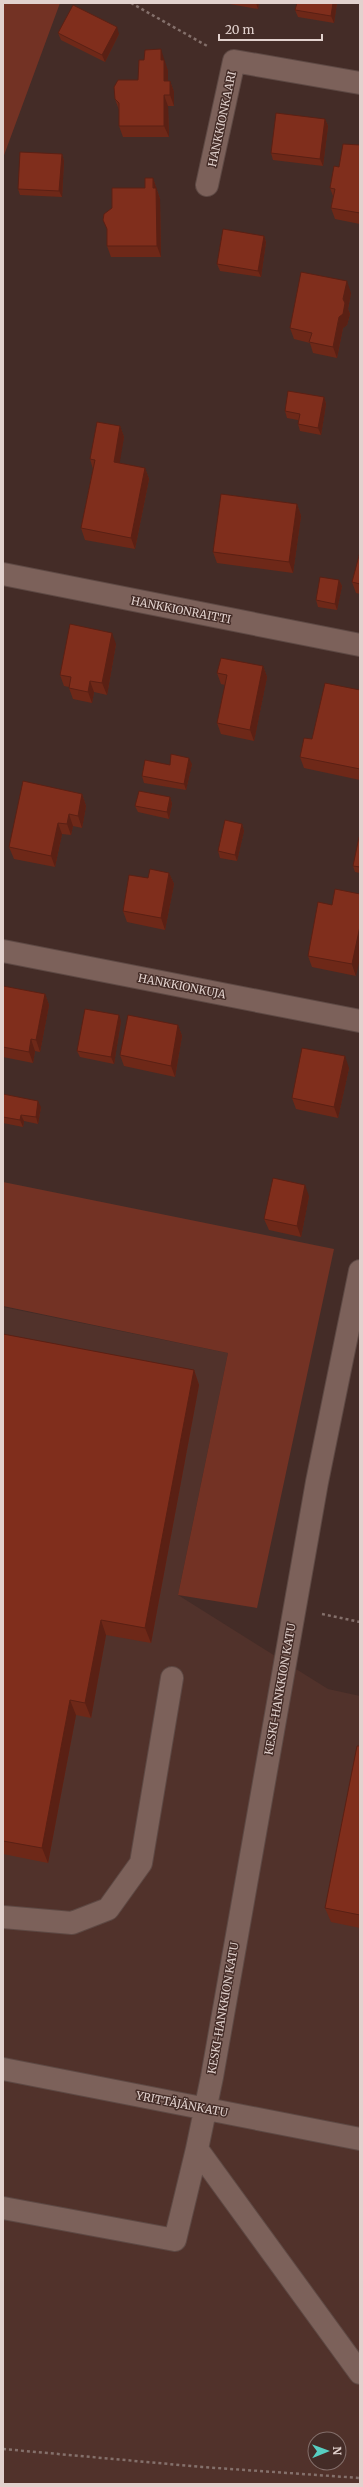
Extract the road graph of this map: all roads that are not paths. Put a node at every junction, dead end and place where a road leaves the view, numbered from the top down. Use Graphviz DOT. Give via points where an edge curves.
graph roads {
  1 [pos="360,83"];
  2 [pos="207,185"];
  3 [pos="3,574"];
  4 [pos="360,645"];
  5 [pos="3,950"];
  6 [pos="360,1021"];
  7 [pos="360,1271"];
  8 [pos="172,1678"];
  9 [pos="3,1917"];
  10 [pos="3,2069"];
  11 [pos="205,2108"];
  12 [pos="360,2139"];
  13 [pos="197,2149"];
  14 [pos="3,2208"];
  15 [pos="360,2373"];
  1 -- 2 [label="street, HANKKIONKAARI" via="234,61"];
  3 -- 4 [label="street, HANKKIONRAITTI"];
  5 -- 6 [label="street, HANKKIONKUJA"];
  7 -- 11 [label="street, KESKI-HANKKION KATU" via="317,1482"];
  8 -- 9 [label="street" via="141,1862 108,1909 72,1923"];
  10 -- 11 [label="street, YRITTÄJÄNKATU"];
  11 -- 12 [label="street, YRITTÄJÄNKATU"];
  11 -- 13 [label="street, KESKI-HANKKION KATU"];
  13 -- 14 [label="street, KESKI-HANKKION KATU" via="175,2240"];
  13 -- 15 [label="street"];
}
